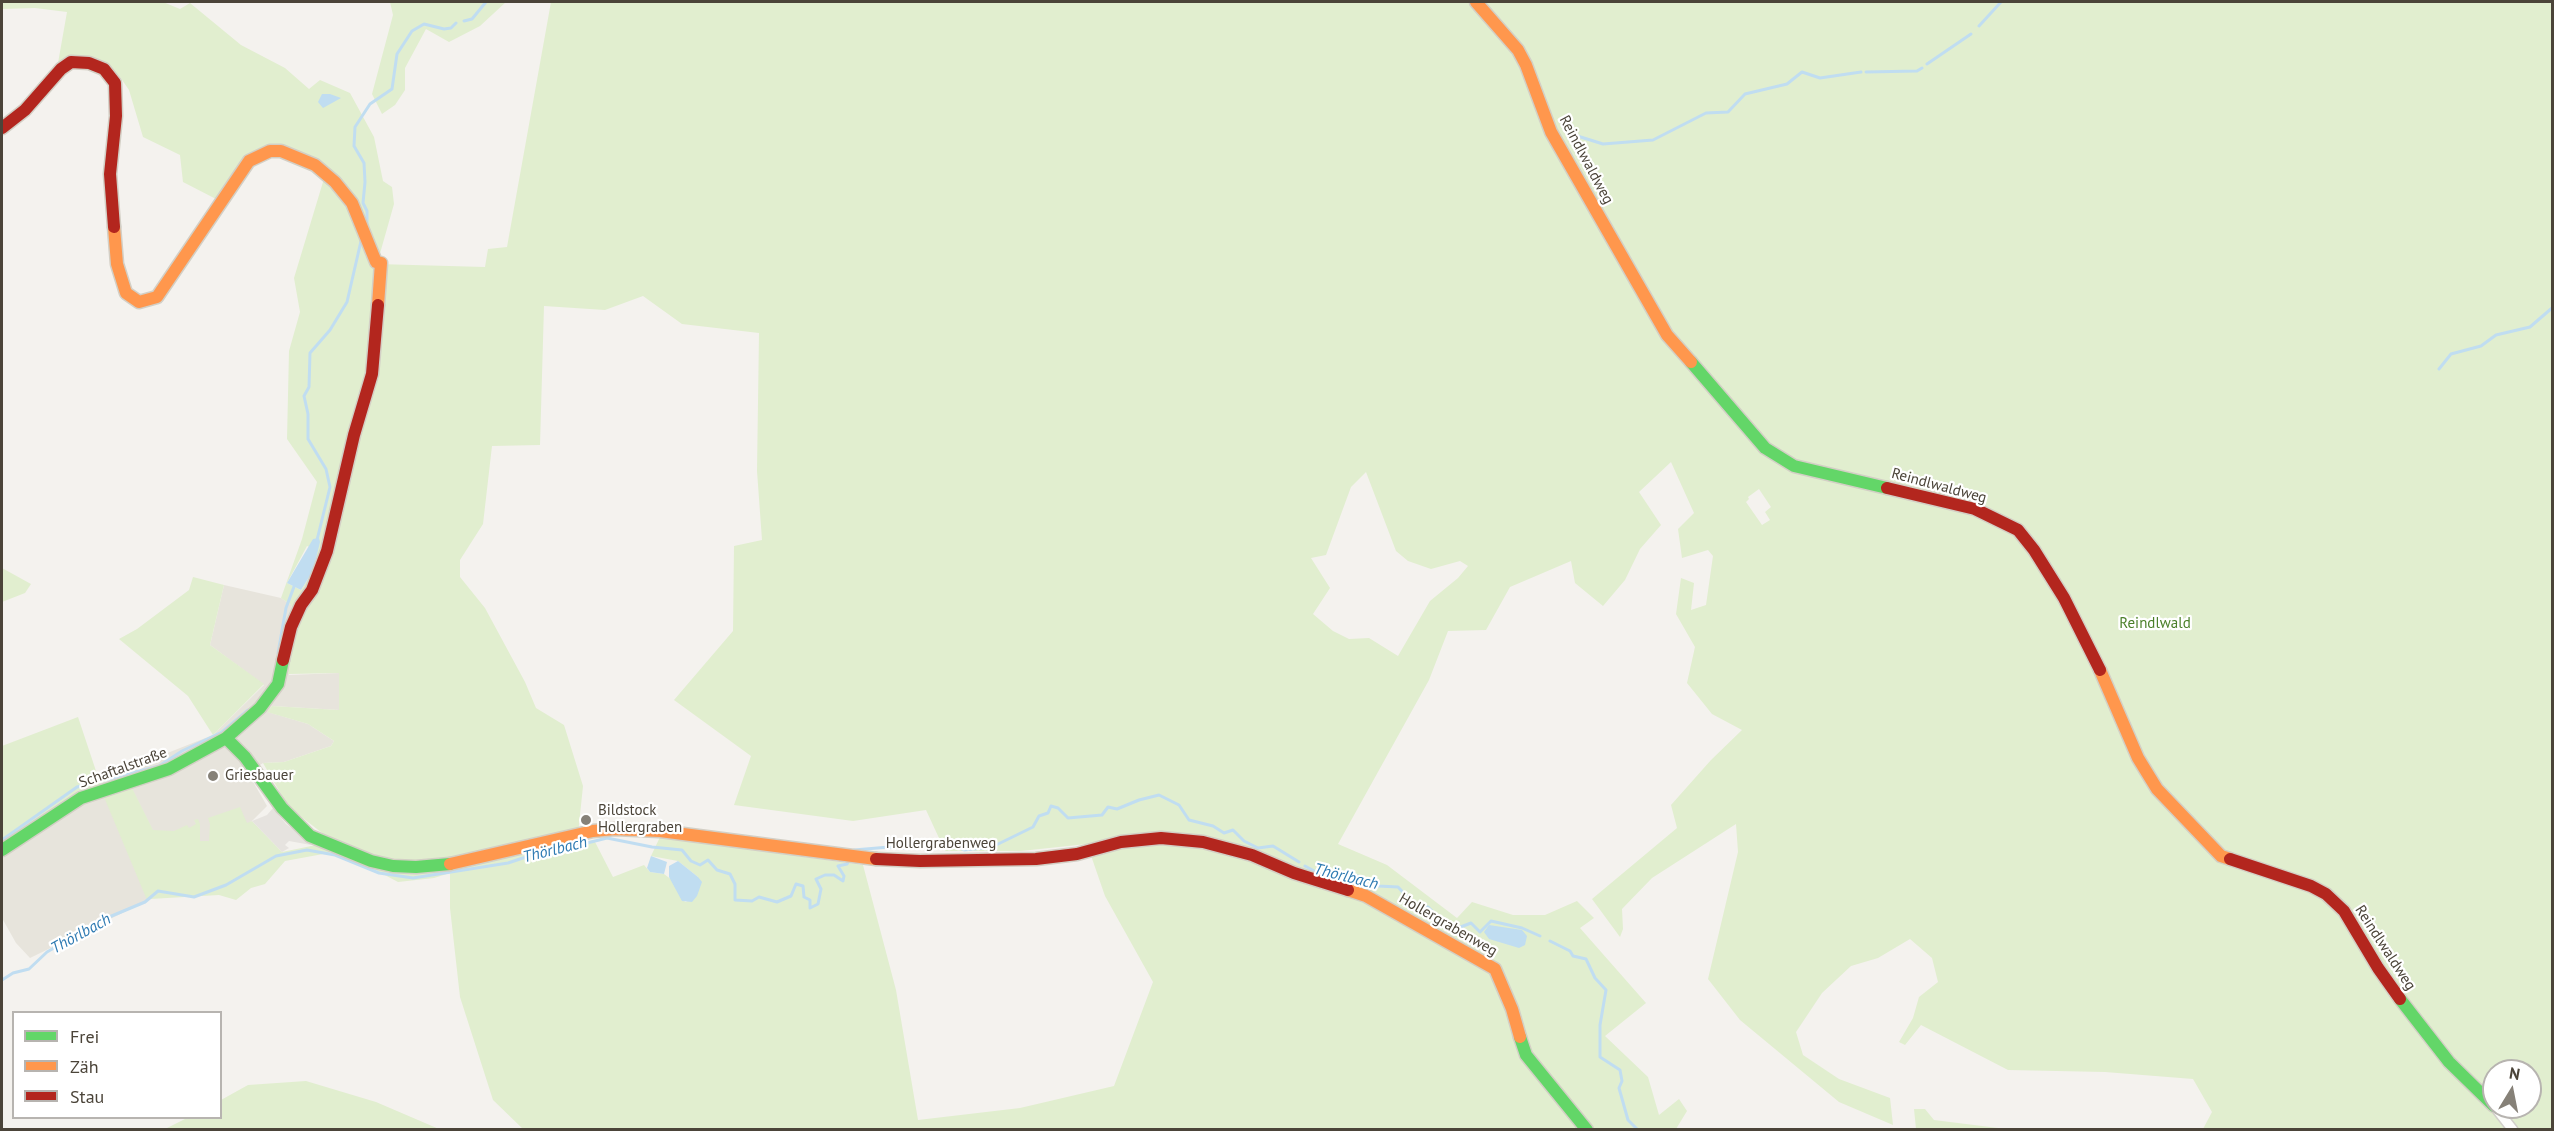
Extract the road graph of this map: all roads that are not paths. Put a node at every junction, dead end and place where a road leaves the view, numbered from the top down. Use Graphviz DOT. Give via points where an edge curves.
graph roads {
  1 [pos="1476,2"];
  2 [pos="2,128"];
  3 [pos="226,738"];
  4 [pos="2,850"];
  5 [pos="2482,1094"];
  6 [pos="1587,1130"];
  1 -- 5 [label="street, Reindlwaldweg" via="1518,50 1551,132 1667,335 1753,436 1794,466 1975,508 2018,530 2064,598 2138,758 2157,789 2221,856 2311,886 2338,905 2425,1034"];
  2 -- 3 [label="street, Schaftalstraße" via="71,62 104,69 115,83 110,174 117,264 126,293 139,302 158,297 249,161 270,151 281,151 315,165 335,182 352,203 376,262 381,264 372,374 327,551 312,590 291,627 278,684 260,708"];
  3 -- 4 [label="street, Schaftalstraße" via="169,769 81,798"];
  3 -- 6 [label="street, Hollergrabenweg" via="282,808 310,836 393,866 456,863 615,829 727,839 851,858 920,861 1036,859 1077,854 1121,842 1172,839 1203,842 1252,855 1366,896 1495,969 1526,1055"];
}
